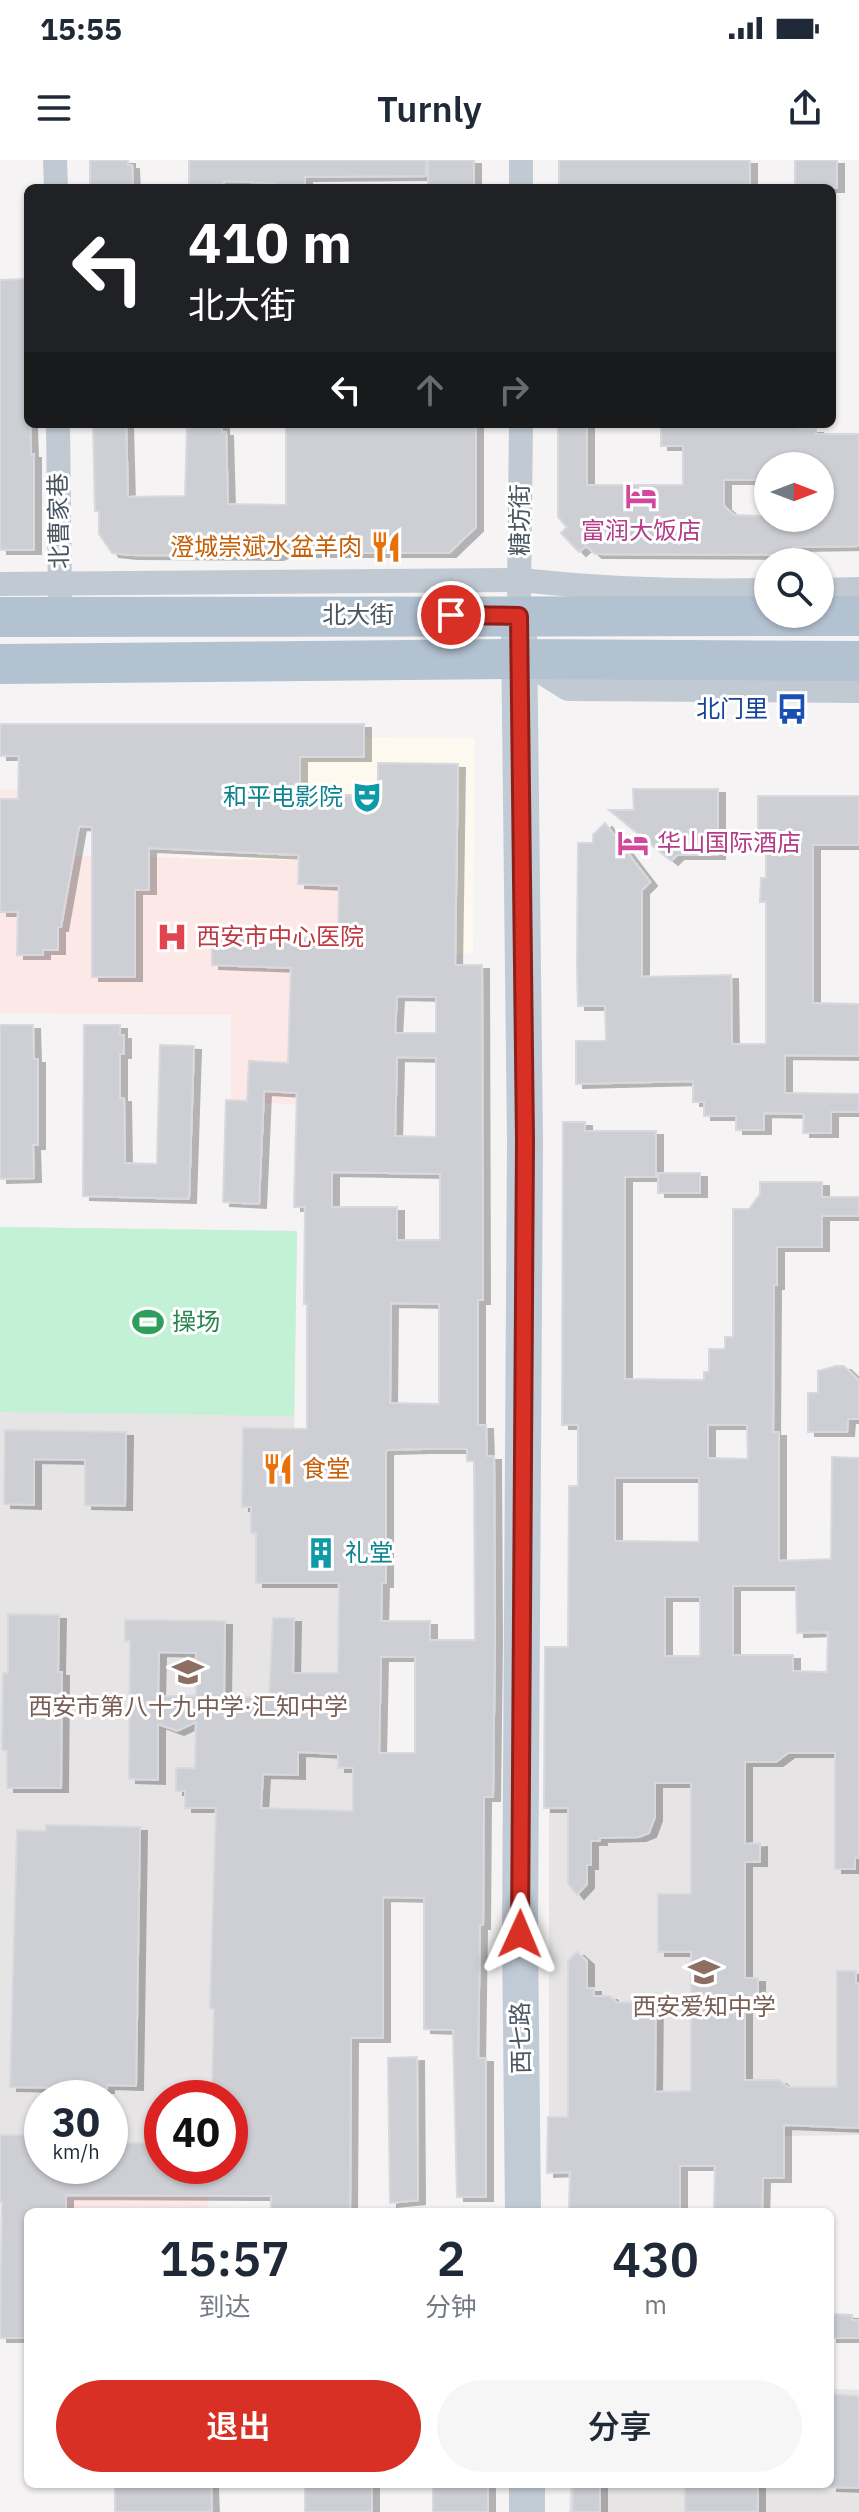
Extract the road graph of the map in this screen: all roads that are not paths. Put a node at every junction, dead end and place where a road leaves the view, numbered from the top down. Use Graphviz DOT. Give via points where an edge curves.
graph roads {
  1 [pos="55,160"];
  2 [pos="521,160"];
  3 [pos="56,184"];
  4 [pos="521,184"];
  5 [pos="58,428"];
  6 [pos="521,428"];
  7 [pos="0,584"];
  8 [pos="859,589"];
  9 [pos="754,590"];
  10 [pos="834,590"];
  11 [pos="519,598"];
  12 [pos="60,601"];
  13 [pos="859,616"];
  14 [pos="0,617"];
  15 [pos="519,659"];
  16 [pos="859,661"];
  17 [pos="0,664"];
  18 [pos="859,691"];
  19 [pos="523,2208"];
  20 [pos="527,2488"];
  21 [pos="527,2512"];
  1 -- 3 [label="street"];
  2 -- 4 [label="street"];
  5 -- 12 [label="street, 北曹家巷"];
  6 -- 11 [label="street, 糖坊街"];
  7 -- 12 [label="street"];
  8 -- 10 [label="street"];
  9 -- 11 [label="street" via="586,587"];
  11 -- 12 [label="main road, 北大街"];
  11 -- 13 [label="main road, 北大街"];
  11 -- 15 [label="street, 西七路"];
  12 -- 14 [label="main road, 北大街"];
  15 -- 16 [label="main road, 北大街"];
  15 -- 17 [label="main road, 北大街"];
  15 -- 18 [label="street" via="568,689"];
  15 -- 19 [label="street, 西七路" via="525,1141"];
  20 -- 21 [label="street"];
}
